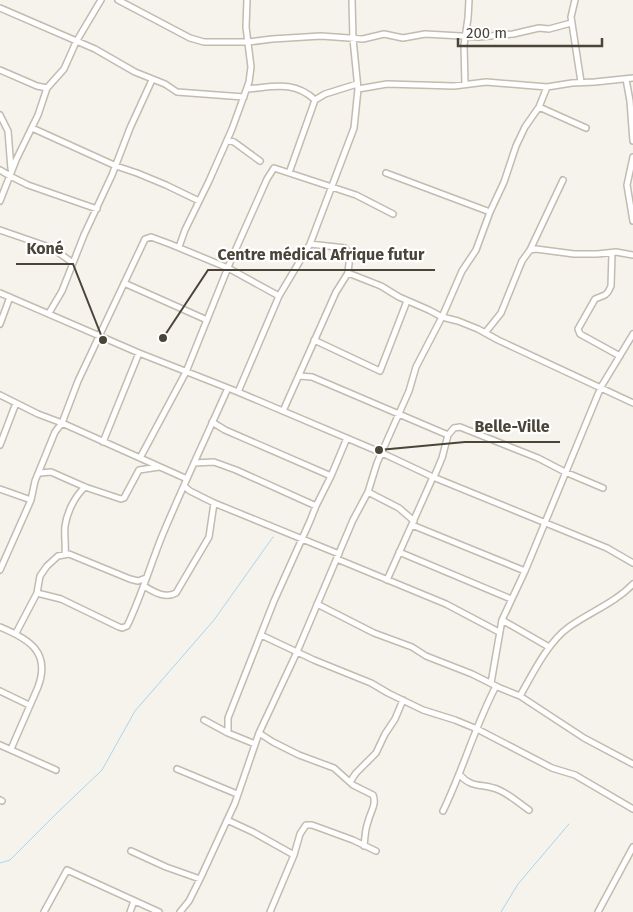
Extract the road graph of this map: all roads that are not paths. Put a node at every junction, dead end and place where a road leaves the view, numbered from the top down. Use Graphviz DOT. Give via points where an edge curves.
graph roads {
  1 [pos="101,0"];
  2 [pos="118,0"];
  3 [pos="247,0"];
  4 [pos="352,0"];
  5 [pos="469,0"];
  6 [pos="575,0"];
  7 [pos="0,8"];
  8 [pos="571,22"];
  9 [pos="465,36"];
  10 [pos="353,39"];
  11 [pos="76,42"];
  12 [pos="249,42"];
  13 [pos="0,70"];
  14 [pos="633,78"];
  15 [pos="626,79"];
  16 [pos="152,80"];
  17 [pos="581,82"];
  18 [pos="465,84"];
  19 [pos="358,87"];
  20 [pos="547,87"];
  21 [pos="48,88"];
  22 [pos="247,89"];
  23 [pos="244,97"];
  24 [pos="315,100"];
  25 [pos="539,107"];
  26 [pos="0,115"];
  27 [pos="32,128"];
  28 [pos="586,128"];
  29 [pos="227,140"];
  30 [pos="633,142"];
  31 [pos="633,157"];
  32 [pos="260,161"];
  33 [pos="116,166"];
  34 [pos="0,170"];
  35 [pos="289,173"];
  36 [pos="386,173"];
  37 [pos="11,174"];
  38 [pos="563,180"];
  39 [pos="332,187"];
  40 [pos="0,201"];
  41 [pos="199,201"];
  42 [pos="97,208"];
  43 [pos="490,212"];
  44 [pos="393,214"];
  45 [pos="633,221"];
  46 [pos="0,230"];
  47 [pos="310,244"];
  48 [pos="179,248"];
  49 [pos="530,250"];
  50 [pos="612,253"];
  51 [pos="633,256"];
  52 [pos="73,263"];
  53 [pos="228,268"];
  54 [pos="348,273"];
  55 [pos="124,283"];
  56 [pos="0,293"];
  57 [pos="279,296"];
  58 [pos="10,297"];
  59 [pos="408,301"];
  60 [pos="49,313"];
  61 [pos="442,318"];
  62 [pos="207,320"];
  63 [pos="0,324"];
  64 [pos="485,333"];
  65 [pos="633,334"];
  66 [pos="100,336"];
  67 [pos="314,340"];
  68 [pos="139,353"];
  69 [pos="620,356"];
  70 [pos="186,372"];
  71 [pos="299,376"];
  72 [pos="601,387"];
  73 [pos="228,388"];
  74 [pos="238,392"];
  75 [pos="0,395"];
  76 [pos="16,403"];
  77 [pos="633,403"];
  78 [pos="283,411"];
  79 [pos="400,415"];
  80 [pos="212,422"];
  81 [pos="62,423"];
  82 [pos="448,435"];
  83 [pos="347,438"];
  84 [pos="103,442"];
  85 [pos="0,445"];
  86 [pos="382,453"];
  87 [pos="140,458"];
  88 [pos="194,463"];
  89 [pos="160,467"];
  90 [pos="565,472"];
  91 [pos="40,473"];
  92 [pos="331,476"];
  93 [pos="433,477"];
  94 [pos="187,479"];
  95 [pos="184,486"];
  96 [pos="85,487"];
  97 [pos="603,488"];
  98 [pos="0,489"];
  99 [pos="368,492"];
  100 [pos="31,500"];
  101 [pos="214,503"];
  102 [pos="316,506"];
  103 [pos="545,522"];
  104 [pos="413,523"];
  105 [pos="303,539"];
  106 [pos="399,552"];
  107 [pos="66,554"];
  108 [pos="338,556"];
  109 [pos="633,563"];
  110 [pos="0,570"];
  111 [pos="525,571"];
  112 [pos="146,578"];
  113 [pos="388,580"];
  114 [pos="633,584"];
  115 [pos="144,586"];
  116 [pos="37,593"];
  117 [pos="511,599"];
  118 [pos="317,604"];
  119 [pos="502,620"];
  120 [pos="0,627"];
  121 [pos="499,632"];
  122 [pos="16,634"];
  123 [pos="261,635"];
  124 [pos="549,647"];
  125 [pos="297,652"];
  126 [pos="494,684"];
  127 [pos="0,691"];
  128 [pos="520,696"];
  129 [pos="403,700"];
  130 [pos="30,705"];
  131 [pos="204,720"];
  132 [pos="477,729"];
  133 [pos="228,733"];
  134 [pos="259,733"];
  135 [pos="255,744"];
  136 [pos="0,745"];
  137 [pos="11,749"];
  138 [pos="633,764"];
  139 [pos="177,769"];
  140 [pos="56,770"];
  141 [pos="460,775"];
  142 [pos="350,782"];
  143 [pos="237,794"];
  144 [pos="633,809"];
  145 [pos="529,810"];
  146 [pos="443,811"];
  147 [pos="227,820"];
  148 [pos="364,846"];
  149 [pos="633,847"];
  150 [pos="131,851"];
  151 [pos="376,851"];
  152 [pos="294,855"];
  153 [pos="200,879"];
  154 [pos="134,901"];
  155 [pos="44,912"];
  156 [pos="130,912"];
  157 [pos="159,912"];
  158 [pos="180,912"];
  159 [pos="270,912"];
  160 [pos="598,912"];
  1 -- 11 [label="street"];
  2 -- 12 [label="street" via="197,40"];
  3 -- 12 [label="street"];
  4 -- 10 [label="street"];
  5 -- 9 [label="street"];
  6 -- 8 [label="street"];
  7 -- 11 [label="street"];
  8 -- 9 [label="street" via="513,34"];
  8 -- 17 [label="street"];
  9 -- 10 [label="street" via="425,34 403,38 384,34"];
  9 -- 18 [label="street"];
  10 -- 12 [label="street" via="320,36"];
  10 -- 19 [label="street"];
  11 -- 16 [label="street"];
  11 -- 21 [label="street" via="64,70"];
  12 -- 22 [label="street" via="251,67"];
  13 -- 21 [label="street"];
  14 -- 15 [label="street"];
  15 -- 17 [label="street"];
  15 -- 30 [label="street"];
  16 -- 23 [label="street" via="182,94"];
  16 -- 33 [label="street"];
  17 -- 20 [label="street"];
  18 -- 19 [label="street"];
  18 -- 20 [label="street" via="486,82"];
  19 -- 24 [label="street" via="325,94"];
  19 -- 39 [label="street" via="354,128"];
  20 -- 25 [label="street"];
  21 -- 27 [label="street"];
  22 -- 23 [label="street"];
  22 -- 24 [label="street" via="291,87 303,90"];
  23 -- 29 [label="street"];
  24 -- 35 [label="street"];
  25 -- 28 [label="street"];
  25 -- 43 [label="street" via="516,146"];
  26 -- 37 [label="street" via="8,131"];
  27 -- 33 [label="street"];
  27 -- 37 [label="street"];
  29 -- 32 [label="street"];
  29 -- 41 [label="street"];
  31 -- 45 [label="street" via="627,185"];
  33 -- 41 [label="street"];
  33 -- 42 [label="street"];
  34 -- 37 [label="street"];
  35 -- 39 [label="street"];
  35 -- 53 [label="street" via="274,168 266,179"];
  36 -- 43 [label="street"];
  37 -- 40 [label="street"];
  37 -- 42 [label="street" via="28,185"];
  38 -- 49 [label="street"];
  39 -- 44 [label="street" via="368,200"];
  39 -- 47 [label="street"];
  41 -- 48 [label="street"];
  42 -- 52 [label="street"];
  43 -- 61 [label="street" via="476,250 462,271"];
  46 -- 52 [label="street" via="52,248"];
  47 -- 54 [label="street" via="345,248 350,254"];
  47 -- 57 [label="street"];
  48 -- 53 [label="street"];
  48 -- 55 [label="street" via="151,237 146,239"];
  49 -- 50 [label="street"];
  49 -- 64 [label="street" via="522,261 501,313"];
  50 -- 51 [label="street"];
  50 -- 69 [label="street" via="611,286 605,295 594,299 578,330"];
  52 -- 60 [label="street"];
  53 -- 57 [label="street"];
  53 -- 62 [label="street"];
  54 -- 59 [label="street"];
  54 -- 67 [label="street"];
  55 -- 62 [label="street"];
  55 -- 66 [label="street"];
  56 -- 58 [label="street"];
  57 -- 74 [label="street"];
  58 -- 60 [label="street"];
  58 -- 63 [label="street"];
  59 -- 61 [label="street"];
  59 -- 67 [label="street" via="380,371"];
  60 -- 66 [label="street"];
  61 -- 64 [label="street" via="467,324"];
  61 -- 79 [label="street" via="416,368"];
  62 -- 70 [label="street"];
  64 -- 72 [label="street"];
  65 -- 69 [label="street"];
  66 -- 68 [label="street"];
  66 -- 81 [label="street"];
  67 -- 71 [label="street"];
  68 -- 70 [label="street"];
  68 -- 84 [label="street"];
  69 -- 72 [label="street"];
  70 -- 73 [label="street"];
  70 -- 87 [label="street"];
  71 -- 78 [label="street"];
  71 -- 79 [label="street" via="312,377"];
  72 -- 77 [label="street"];
  72 -- 90 [label="street"];
  73 -- 74 [label="street"];
  73 -- 80 [label="street"];
  74 -- 78 [label="street"];
  75 -- 76 [label="street"];
  76 -- 81 [label="street"];
  76 -- 85 [label="street"];
  78 -- 83 [label="street"];
  79 -- 82 [label="street"];
  79 -- 86 [label="street"];
  80 -- 88 [label="street"];
  80 -- 92 [label="street"];
  81 -- 84 [label="street"];
  81 -- 91 [label="street" via="55,432"];
  82 -- 90 [label="street" via="454,428 466,428"];
  82 -- 93 [label="street"];
  83 -- 86 [label="street"];
  83 -- 92 [label="street"];
  84 -- 87 [label="street"];
  86 -- 93 [label="street"];
  86 -- 99 [label="street"];
  87 -- 89 [label="street"];
  88 -- 94 [label="street"];
  88 -- 102 [label="street" via="214,462"];
  89 -- 94 [label="street"];
  89 -- 96 [label="street" via="139,470 123,499"];
  90 -- 97 [label="street"];
  90 -- 103 [label="street"];
  91 -- 96 [label="street" via="51,472"];
  91 -- 100 [label="street"];
  92 -- 102 [label="street"];
  93 -- 103 [label="street"];
  93 -- 104 [label="street"];
  94 -- 95 [label="street"];
  95 -- 101 [label="street"];
  95 -- 112 [label="street"];
  96 -- 107 [label="street" via="67,518"];
  98 -- 100 [label="street"];
  99 -- 104 [label="street" via="399,508"];
  99 -- 108 [label="street"];
  100 -- 110 [label="street"];
  101 -- 105 [label="street"];
  101 -- 115 [label="street" via="209,536 176,593 166,596"];
  102 -- 105 [label="street"];
  103 -- 109 [label="street" via="607,548"];
  103 -- 111 [label="street"];
  104 -- 106 [label="street"];
  104 -- 111 [label="street"];
  105 -- 108 [label="street"];
  105 -- 123 [label="street"];
  106 -- 113 [label="street"];
  106 -- 117 [label="street"];
  107 -- 112 [label="street" via="130,580"];
  107 -- 116 [label="street" via="58,556 47,566 38,583"];
  108 -- 113 [label="street"];
  108 -- 118 [label="street"];
  111 -- 117 [label="street"];
  112 -- 115 [label="street"];
  113 -- 121 [label="street" via="446,604"];
  114 -- 124 [label="street" via="617,598 568,628"];
  115 -- 116 [label="street" via="127,626 122,628 61,600"];
  116 -- 122 [label="street"];
  117 -- 119 [label="street"];
  118 -- 125 [label="street"];
  118 -- 126 [label="street" via="374,633"];
  119 -- 121 [label="street"];
  119 -- 124 [label="street"];
  120 -- 122 [label="street"];
  121 -- 126 [label="street"];
  122 -- 130 [label="street" via="34,648 42,661 41,677"];
  123 -- 125 [label="street"];
  123 -- 133 [label="street" via="228,718"];
  124 -- 128 [label="street"];
  125 -- 129 [label="street"];
  125 -- 134 [label="street"];
  126 -- 128 [label="street"];
  126 -- 132 [label="street"];
  127 -- 130 [label="street"];
  128 -- 138 [label="street" via="590,742"];
  129 -- 132 [label="street"];
  129 -- 142 [label="street" via="376,754"];
  130 -- 137 [label="street"];
  131 -- 133 [label="street"];
  132 -- 141 [label="street"];
  132 -- 144 [label="street" via="552,768 575,775"];
  133 -- 135 [label="street"];
  134 -- 135 [label="street"];
  134 -- 142 [label="street" via="299,755 334,768"];
  135 -- 143 [label="street"];
  136 -- 137 [label="street"];
  137 -- 140 [label="street"];
  139 -- 143 [label="street"];
  141 -- 145 [label="street" via="471,785 502,792"];
  141 -- 146 [label="street"];
  142 -- 148 [label="street" via="373,794 375,800"];
  143 -- 147 [label="street"];
  147 -- 152 [label="street"];
  147 -- 153 [label="street"];
  148 -- 151 [label="street"];
  148 -- 152 [label="street" via="308,824 300,834"];
  149 -- 160 [label="street"];
  150 -- 153 [label="street"];
  152 -- 159 [label="street"];
  153 -- 158 [label="street"];
  154 -- 155 [label="street" via="67,870"];
  154 -- 156 [label="street"];
  154 -- 157 [label="street"];
}
